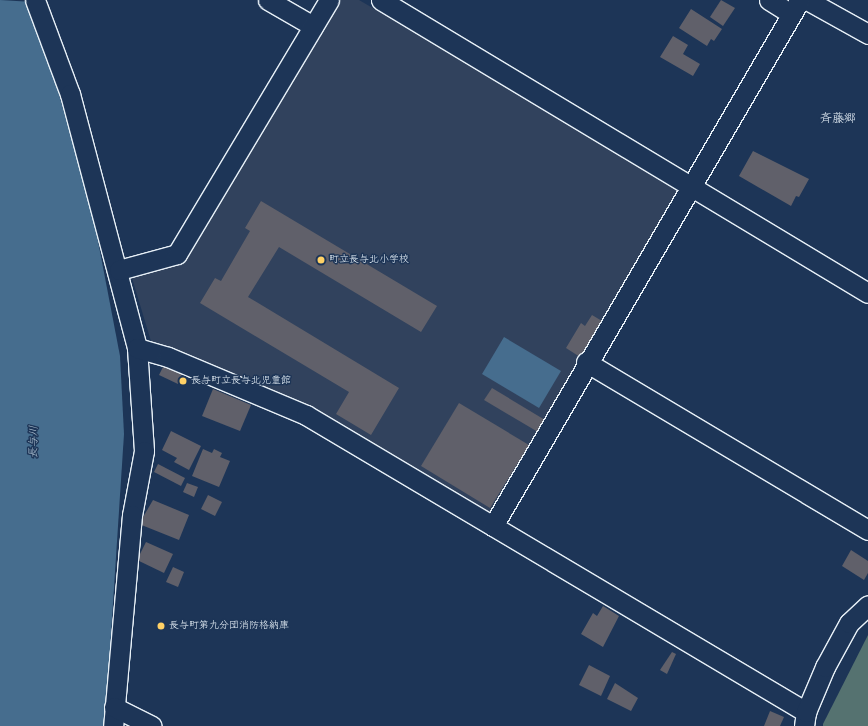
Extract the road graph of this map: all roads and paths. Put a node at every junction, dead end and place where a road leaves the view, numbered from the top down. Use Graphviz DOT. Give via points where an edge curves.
graph roads {
  1 [pos="35,0"];
  2 [pos="268,0"];
  3 [pos="329,0"];
  4 [pos="381,0"];
  5 [pos="769,0"];
  6 [pos="807,0"];
  7 [pos="795,6"];
  8 [pos="313,26"];
  9 [pos="868,34"];
  10 [pos="690,185"];
  11 [pos="119,270"];
  12 [pos="868,293"];
  13 [pos="137,348"];
  14 [pos="586,362"];
  15 [pos="493,526"];
  16 [pos="868,530"];
  17 [pos="868,605"];
  18 [pos="114,707"];
  19 [pos="805,719"];
  20 [pos="113,726"];
  21 [pos="152,726"];
  1 -- 11 [label="street" via="70,94"];
  2 -- 8 [label="street"];
  3 -- 8 [label="street"];
  4 -- 10 [label="street"];
  5 -- 7 [label="street"];
  6 -- 9 [label="street"];
  7 -- 10 [label="street"];
  8 -- 11 [label="street" via="177,254"];
  10 -- 12 [label="street"];
  10 -- 14 [label="street"];
  11 -- 13 [label="street"];
  13 -- 15 [label="street" via="168,358 306,415"];
  13 -- 18 [label="street" via="144,451 132,515"];
  14 -- 15 [label="street"];
  14 -- 16 [label="street"];
  15 -- 19 [label="street"];
  17 -- 19 [label="street" via="849,624 825,667"];
  18 -- 20 [label="street"];
  18 -- 21 [label="street"];
}
